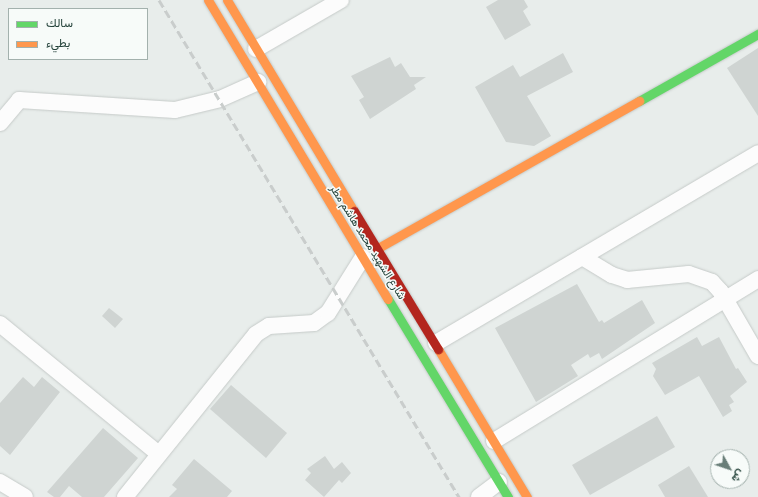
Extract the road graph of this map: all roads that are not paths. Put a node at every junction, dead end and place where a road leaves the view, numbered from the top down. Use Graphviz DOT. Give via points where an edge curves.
graph roads {
  1 [pos="208,0"];
  2 [pos="227,0"];
  3 [pos="341,0"];
  4 [pos="758,34"];
  5 [pos="256,49"];
  6 [pos="258,82"];
  7 [pos="0,123"];
  8 [pos="758,153"];
  9 [pos="378,248"];
  10 [pos="364,257"];
  11 [pos="582,257"];
  12 [pos="758,279"];
  13 [pos="725,299"];
  14 [pos="0,324"];
  15 [pos="436,343"];
  16 [pos="758,356"];
  17 [pos="494,441"];
  18 [pos="159,454"];
  19 [pos="0,482"];
  20 [pos="499,482"];
  21 [pos="25,497"];
  22 [pos="125,497"];
  23 [pos="479,497"];
  24 [pos="508,497"];
  25 [pos="527,497"];
  1 -- 6 [label="main road, شارع الشهيد محمد هاشم مطر"];
  2 -- 5 [label="main road, شارع الشهيد محمد هاشم مطر"];
  3 -- 5 [label="street"];
  4 -- 9 [label="main road"];
  5 -- 9 [label="main road, شارع الشهيد محمد هاشم مطر"];
  6 -- 7 [label="street" via="220,99 175,110 19,100"];
  6 -- 10 [label="main road, شارع الشهيد محمد هاشم مطر"];
  8 -- 11 [label="street"];
  9 -- 15 [label="main road, شارع الشهيد محمد هاشم مطر"];
  10 -- 18 [label="street" via="328,313 319,320 314,323 269,326 256,334"];
  10 -- 20 [label="main road, شارع الشهيد محمد هاشم مطر"];
  11 -- 13 [label="street" via="604,272 627,280 699,276 712,282"];
  11 -- 15 [label="street"];
  12 -- 13 [label="street"];
  13 -- 16 [label="street"];
  13 -- 17 [label="street"];
  14 -- 18 [label="street"];
  15 -- 17 [label="main road, شارع الشهيد محمد هاشم مطر"];
  17 -- 25 [label="main road, شارع الشهيد محمد هاشم مطر"];
  18 -- 22 [label="street"];
  19 -- 21 [label="street"];
  20 -- 23 [label="street"];
  20 -- 24 [label="main road, شارع الشهيد محمد هاشم مطر"];
}
